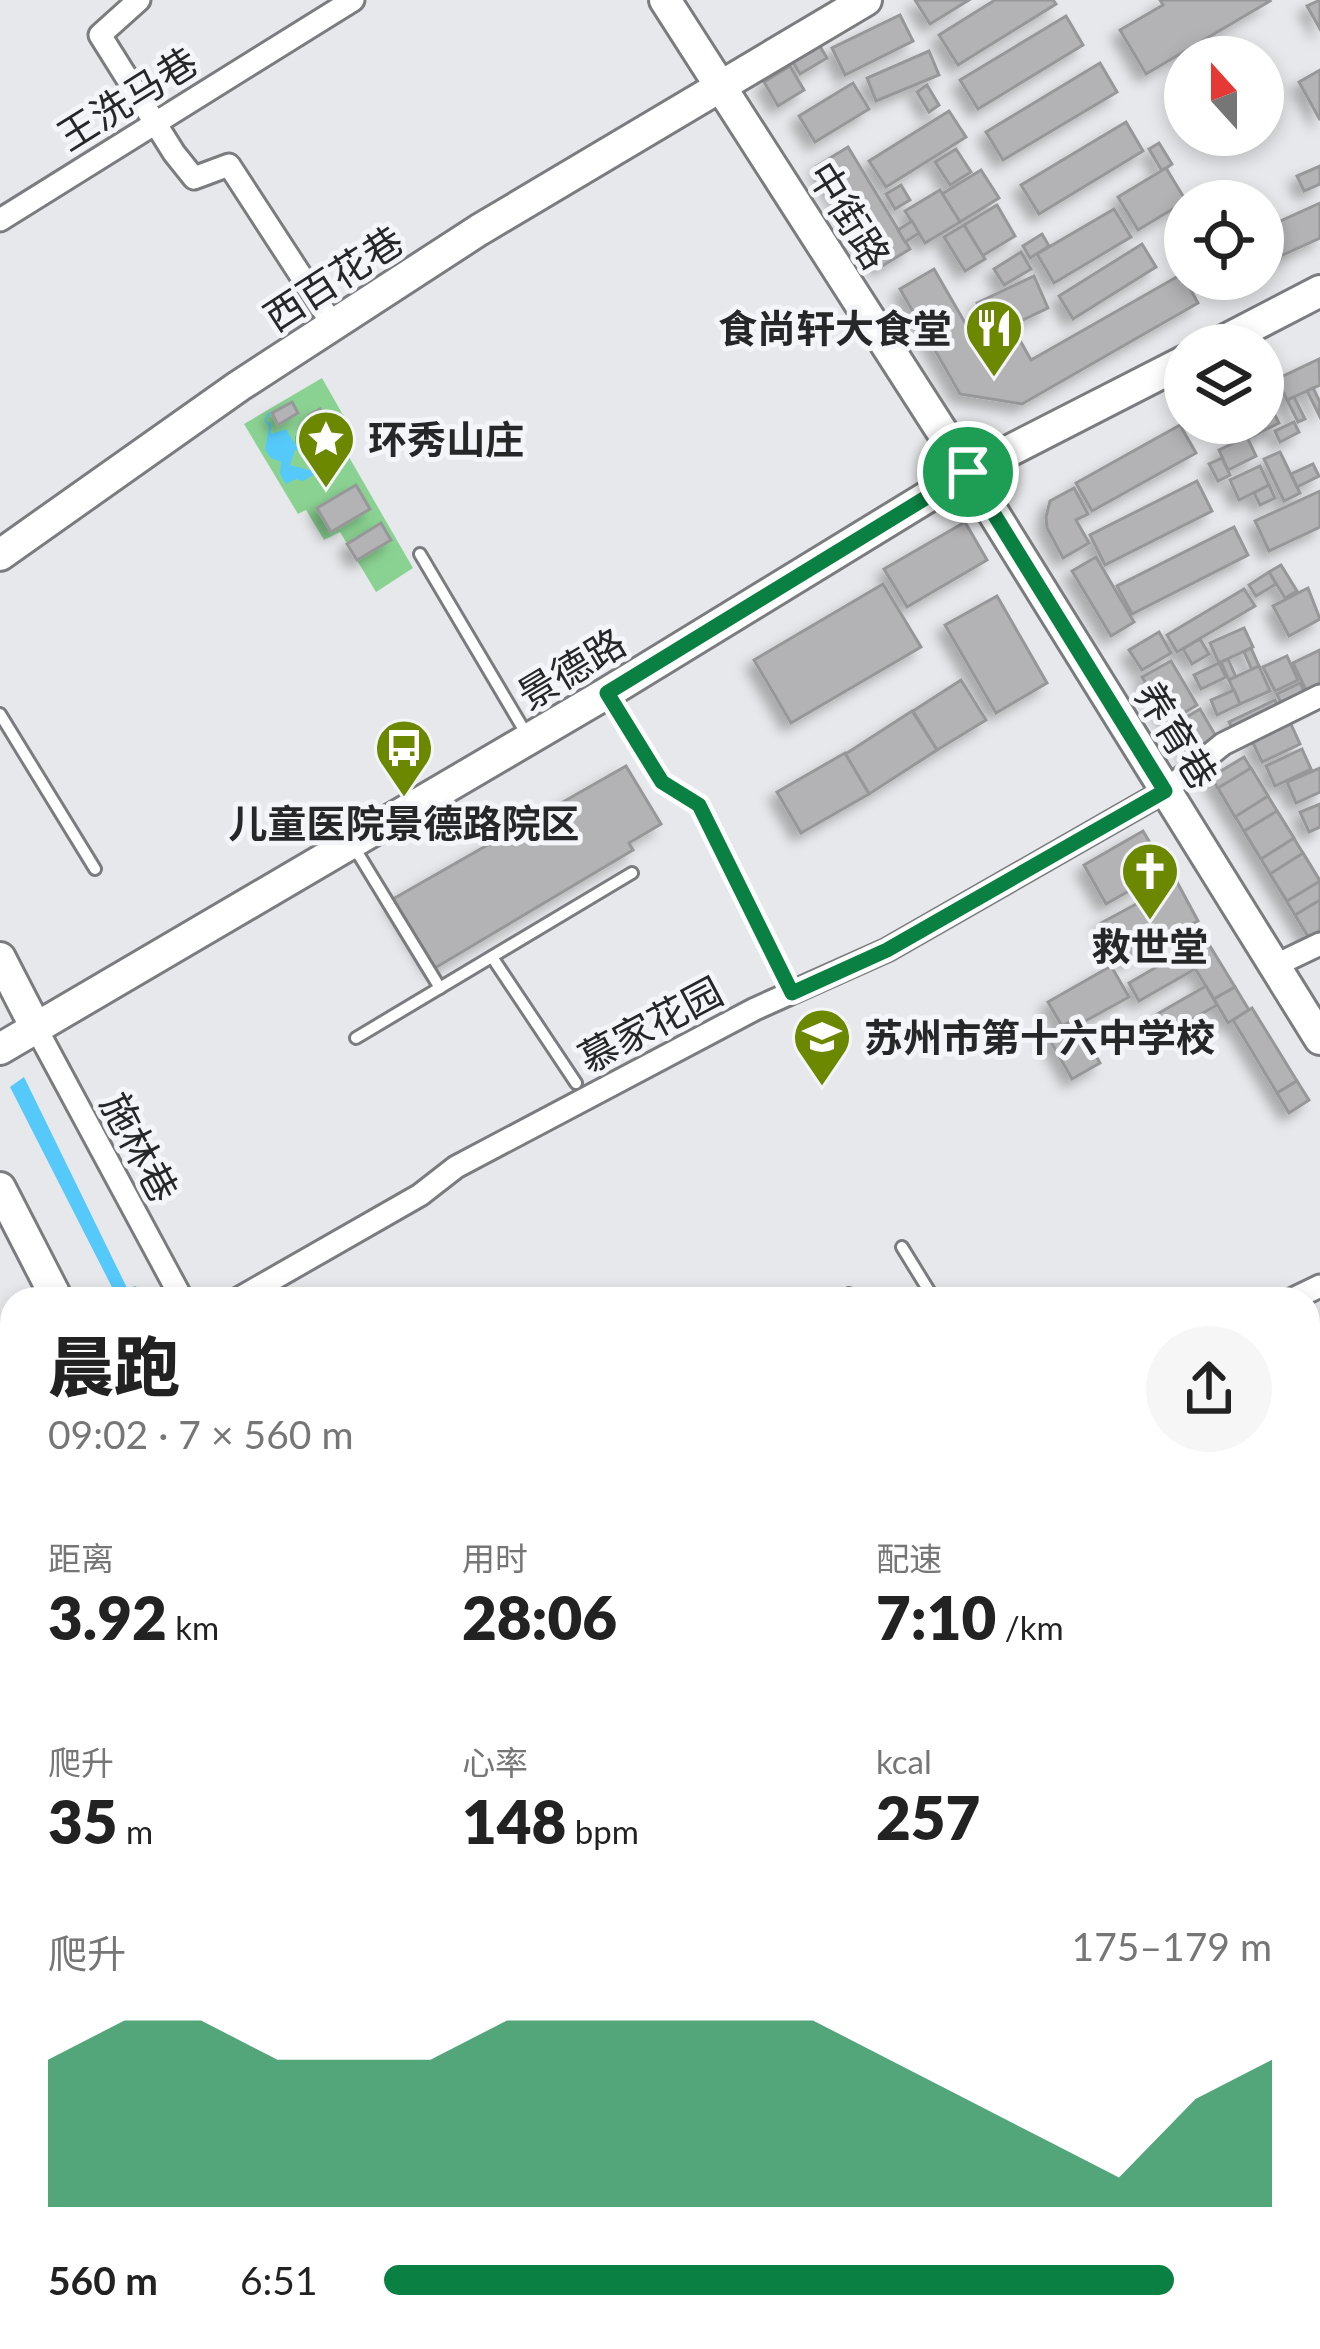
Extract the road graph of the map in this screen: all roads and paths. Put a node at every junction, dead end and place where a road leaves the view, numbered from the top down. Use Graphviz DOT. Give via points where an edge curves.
graph roads {
  1 [pos="139,0"];
  2 [pos="353,0"];
  3 [pos="665,0"];
  4 [pos="866,0"];
  5 [pos="722,86"];
  6 [pos="155,122"];
  7 [pos="0,220"];
  8 [pos="1320,291"];
  9 [pos="1256,324"];
  10 [pos="333,325"];
  11 [pos="1164,372"];
  12 [pos="968,472"];
  13 [pos="419,554"];
  14 [pos="0,555"];
  15 [pos="607,693"];
  16 [pos="1320,695"];
  17 [pos="0,714"];
  18 [pos="529,738"];
  19 [pos="1165,791"];
  20 [pos="352,843"];
  21 [pos="95,869"];
  22 [pos="632,873"];
  23 [pos="1320,944"];
  24 [pos="492,957"];
  25 [pos="0,958"];
  26 [pos="1274,966"];
  27 [pos="440,988"];
  28 [pos="792,993"];
  29 [pos="35,1028"];
  30 [pos="356,1037"];
  31 [pos="1320,1040"];
  32 [pos="0,1049"];
  33 [pos="576,1083"];
  34 [pos="0,1189"];
  35 [pos="902,1247"];
  36 [pos="51,1287"];
  37 [pos="175,1287"];
  38 [pos="259,1287"];
  39 [pos="927,1287"];
  1 -- 6 [label="street" via="100,35"];
  2 -- 6 [label="street, 王洗马巷"];
  3 -- 5 [label="main road, 中街路"];
  4 -- 5 [label="main road, 西百花巷"];
  5 -- 10 [label="main road, 西百花巷"];
  5 -- 12 [label="main road, 中街路"];
  6 -- 7 [label="street, 王洗马巷"];
  6 -- 10 [label="street" via="194,178 229,165"];
  8 -- 9 [label="main road"];
  10 -- 14 [label="main road, 西百花巷"];
  11 -- 12 [label="main road, 景德路"];
  12 -- 15 [label="main road, 景德路"];
  12 -- 19 [label="main road, 养育巷"];
  13 -- 18 [label="lane"];
  15 -- 18 [label="main road, 景德路"];
  15 -- 28 [label="lane" via="662,782 699,805"];
  16 -- 19 [label="street, 慕家花园" via="1223,744"];
  17 -- 21 [label="lane"];
  18 -- 20 [label="main road, 景德路"];
  19 -- 26 [label="main road, 养育巷"];
  19 -- 28 [label="street, 慕家花园" via="887,950"];
  20 -- 27 [label="lane"];
  20 -- 29 [label="main road, 景德路"];
  22 -- 24 [label="lane"];
  23 -- 26 [label="street"];
  24 -- 27 [label="lane"];
  24 -- 33 [label="lane"];
  25 -- 29 [label="main road"];
  26 -- 31 [label="main road, 养育巷"];
  27 -- 30 [label="lane"];
  28 -- 38 [label="street, 慕家花园" via="456,1167"];
  29 -- 32 [label="main road, 景德路"];
  29 -- 37 [label="street, 施林巷"];
  34 -- 36 [label="main road"];
  35 -- 39 [label="lane"];
}
